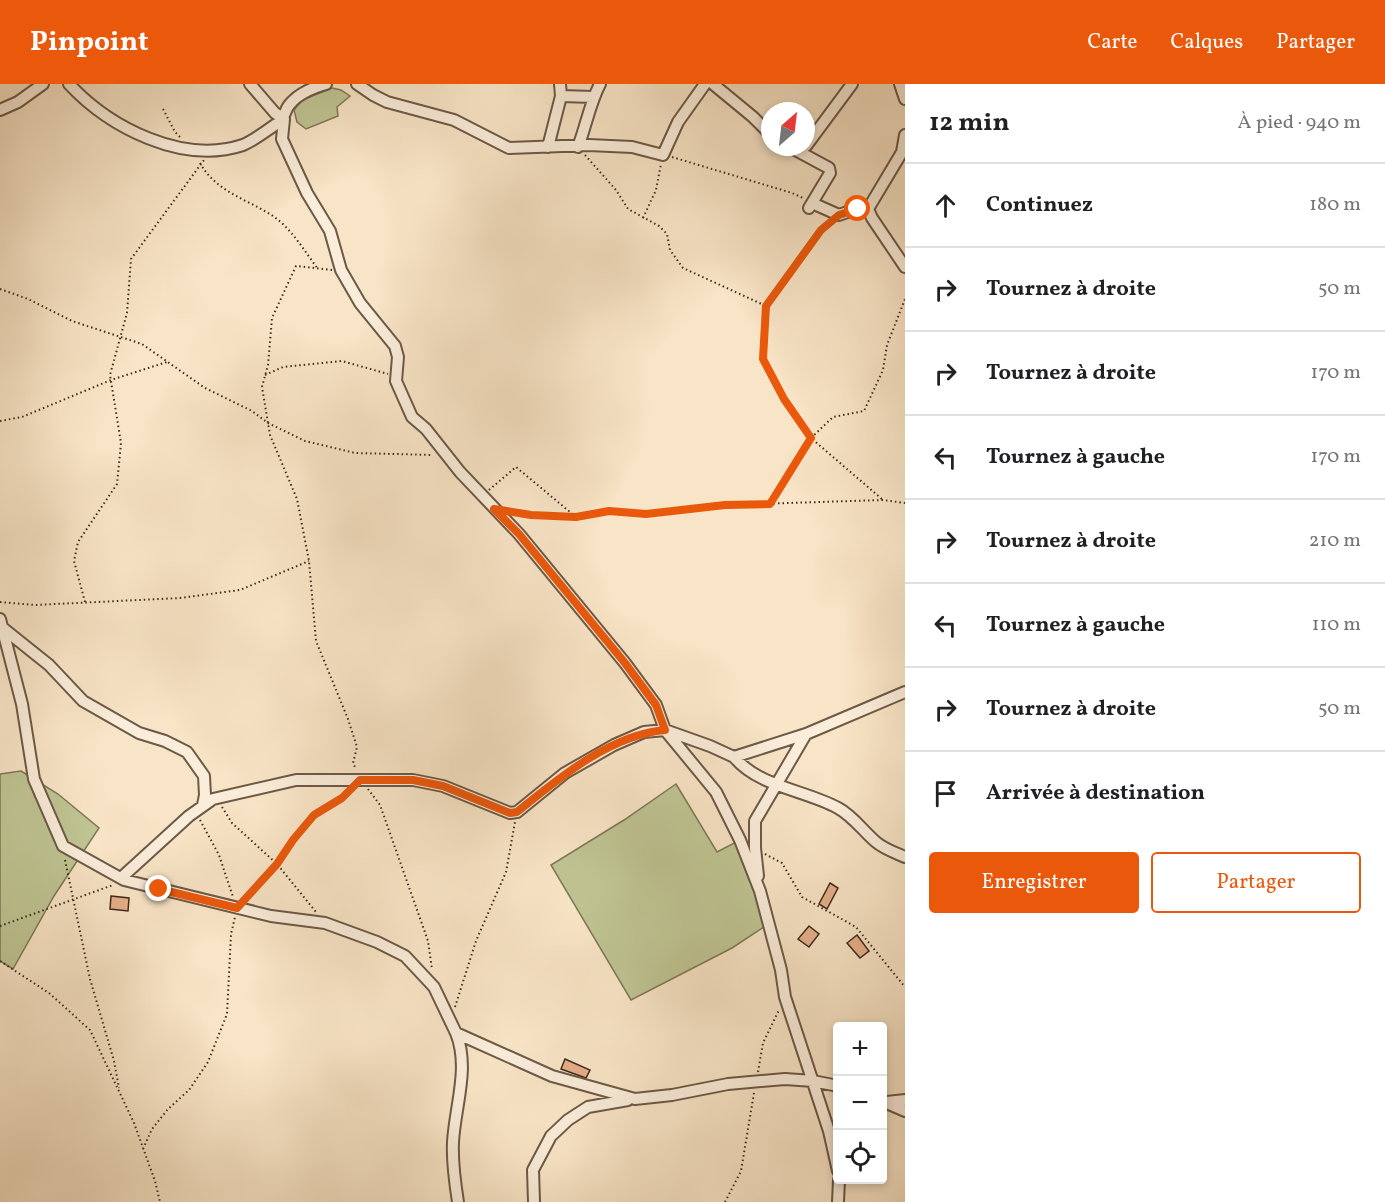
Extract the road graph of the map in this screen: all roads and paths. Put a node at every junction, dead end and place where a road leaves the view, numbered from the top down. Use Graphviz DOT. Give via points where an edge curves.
graph roads {
  1 [pos="43,84"];
  2 [pos="69,84"];
  3 [pos="250,84"];
  4 [pos="326,84"];
  5 [pos="357,84"];
  6 [pos="560,84"];
  7 [pos="600,84"];
  8 [pos="705,84"];
  9 [pos="713,84"];
  10 [pos="852,84"];
  11 [pos="900,84"];
  12 [pos="561,96"];
  13 [pos="593,97"];
  14 [pos="905,99"];
  15 [pos="163,109"];
  16 [pos="0,110"];
  17 [pos="284,119"];
  18 [pos="761,125"];
  19 [pos="815,133"];
  20 [pos="905,135"];
  21 [pos="548,147"];
  22 [pos="578,147"];
  23 [pos="192,150"];
  24 [pos="213,151"];
  25 [pos="663,155"];
  26 [pos="814,156"];
  27 [pos="201,163"];
  28 [pos="810,206"];
  29 [pos="868,209"];
  30 [pos="839,215"];
  31 [pos="643,218"];
  32 [pos="905,267"];
  33 [pos="318,269"];
  34 [pos="341,270"];
  35 [pos="0,289"];
  36 [pos="905,299"];
  37 [pos="766,306"];
  38 [pos="120,338"];
  39 [pos="167,362"];
  40 [pos="265,375"];
  41 [pos="395,376"];
  42 [pos="111,380"];
  43 [pos="0,421"];
  44 [pos="268,423"];
  45 [pos="811,438"];
  46 [pos="445,455"];
  47 [pos="483,496"];
  48 [pos="883,500"];
  49 [pos="905,503"];
  50 [pos="770,504"];
  51 [pos="513,512"];
  52 [pos="576,517"];
  53 [pos="309,561"];
  54 [pos="0,602"];
  55 [pos="85,602"];
  56 [pos="2,624"];
  57 [pos="905,692"];
  58 [pos="665,730"];
  59 [pos="806,734"];
  60 [pos="734,757"];
  61 [pos="360,780"];
  62 [pos="776,783"];
  63 [pos="216,797"];
  64 [pos="203,806"];
  65 [pos="517,812"];
  66 [pos="63,846"];
  67 [pos="755,848"];
  68 [pos="905,857"];
  69 [pos="277,864"];
  70 [pos="121,878"];
  71 [pos="760,891"];
  72 [pos="72,901"];
  73 [pos="237,908"];
  74 [pos="325,923"];
  75 [pos="0,926"];
  76 [pos="0,961"];
  77 [pos="434,987"];
  78 [pos="905,987"];
  79 [pos="785,997"];
  80 [pos="450,1021"];
  81 [pos="456,1033"];
  82 [pos="813,1081"];
  83 [pos="756,1082"];
  84 [pos="833,1085"];
  85 [pos="119,1092"];
  86 [pos="635,1099"];
  87 [pos="905,1100"];
  88 [pos="887,1101"];
  89 [pos="887,1102"];
  90 [pos="905,1111"];
  91 [pos="143,1149"];
  92 [pos="833,1151"];
  93 [pos="839,1184"];
  94 [pos="160,1202"];
  95 [pos="458,1202"];
  96 [pos="534,1202"];
  97 [pos="725,1202"];
  98 [pos="838,1202"];
  1 -- 16 [label="street"];
  2 -- 23 [label="street" via="92,107 110,118 172,147"];
  3 -- 17 [label="street"];
  4 -- 17 [label="street" via="307,90 289,105"];
  5 -- 21 [label="street" via="387,102 454,120 508,148"];
  6 -- 12 [label="street"];
  7 -- 13 [label="street"];
  8 -- 25 [label="street" via="678,122"];
  9 -- 18 [label="street"];
  10 -- 19 [label="street"];
  11 -- 14 [label="street"];
  12 -- 13 [label="street"];
  12 -- 21 [label="street"];
  13 -- 22 [label="street"];
  15 -- 23 [label="path" via="175,132"];
  17 -- 24 [label="street" via="246,144"];
  17 -- 34 [label="street" via="282,139 330,231"];
  20 -- 29 [label="street" via="902,152"];
  21 -- 22 [label="street"];
  22 -- 25 [label="street" via="632,147"];
  22 -- 31 [label="path" via="628,209"];
  23 -- 24 [label="street"];
  23 -- 27 [label="path"];
  24 -- 27 [label="path"];
  25 -- 28 [label="path" via="781,189"];
  25 -- 31 [label="path" via="656,190"];
  26 -- 28 [label="street" via="830,168 830,173"];
  27 -- 33 [label="path" via="206,173 231,195 274,217 289,230"];
  27 -- 38 [label="path" via="131,259 127,313"];
  28 -- 30 [label="street"];
  29 -- 30 [label="street"];
  29 -- 32 [label="street"];
  30 -- 37 [label="path" via="821,230"];
  31 -- 37 [label="path" via="667,234 670,250 683,268"];
  33 -- 34 [label="path"];
  33 -- 40 [label="path" via="296,267 272,318"];
  34 -- 41 [label="street" via="360,303 395,346"];
  35 -- 38 [label="path"];
  36 -- 45 [label="path" via="887,345 883,370 864,411 833,417"];
  37 -- 45 [label="path" via="763,359"];
  38 -- 39 [label="path" via="142,345"];
  38 -- 42 [label="path"];
  39 -- 42 [label="path"];
  39 -- 44 [label="path"];
  40 -- 41 [label="path" via="283,367 342,361"];
  40 -- 44 [label="path" via="262,387"];
  41 -- 46 [label="street" via="412,417"];
  42 -- 43 [label="path" via="22,417"];
  42 -- 55 [label="path" via="121,443 117,484 78,542 74,561"];
  44 -- 46 [label="path" via="305,441 355,453"];
  44 -- 53 [label="path" via="297,499"];
  45 -- 48 [label="path"];
  45 -- 50 [label="path"];
  46 -- 47 [label="street"];
  47 -- 52 [label="path" via="516,467"];
  47 -- 58 [label="street" via="625,663 656,705"];
  48 -- 49 [label="path"];
  48 -- 50 [label="path"];
  50 -- 52 [label="path" via="646,514 609,511"];
  51 -- 52 [label="path"];
  53 -- 55 [label="path" via="240,590 180,598"];
  53 -- 61 [label="path" via="316,641 357,747 353,763"];
  54 -- 55 [label="path"];
  56 -- 64 [label="street" via="83,701 139,733 187,752 204,776"];
  56 -- 66 [label="street" via="22,704 34,779"];
  57 -- 59 [label="street"];
  58 -- 60 [label="street"];
  58 -- 65 [label="street" via="642,733 565,773"];
  58 -- 71 [label="street" via="716,792"];
  59 -- 60 [label="street"];
  59 -- 62 [label="street"];
  60 -- 62 [label="street" via="743,767"];
  61 -- 63 [label="street" via="296,780"];
  61 -- 65 [label="street" via="413,780 443,786 510,813"];
  61 -- 69 [label="path" via="342,798 314,815"];
  61 -- 77 [label="path" via="380,805 428,941"];
  62 -- 67 [label="street" via="755,821"];
  62 -- 68 [label="street" via="841,809 879,844"];
  63 -- 64 [label="street"];
  63 -- 69 [label="path" via="232,823"];
  64 -- 70 [label="street"];
  64 -- 73 [label="path" via="200,821 219,855"];
  65 -- 80 [label="path" via="506,872 476,941"];
  66 -- 70 [label="street"];
  66 -- 72 [label="path"];
  67 -- 71 [label="street"];
  67 -- 78 [label="path" via="782,863 802,897 856,927"];
  69 -- 73 [label="path"];
  69 -- 74 [label="path"];
  70 -- 72 [label="path"];
  70 -- 73 [label="street"];
  71 -- 79 [label="street"];
  72 -- 75 [label="path"];
  72 -- 85 [label="path"];
  73 -- 74 [label="street"];
  73 -- 91 [label="path" via="231,934 227,1014 208,1062 189,1090 152,1129"];
  74 -- 77 [label="street" via="405,956"];
  76 -- 85 [label="path" via="49,993 90,1030"];
  77 -- 80 [label="street"];
  79 -- 82 [label="street"];
  79 -- 83 [label="path" via="764,1043"];
  80 -- 81 [label="street"];
  81 -- 86 [label="street" via="545,1073"];
  81 -- 95 [label="street" via="462,1082 453,1142"];
  82 -- 83 [label="street"];
  82 -- 84 [label="street"];
  82 -- 92 [label="street"];
  83 -- 86 [label="street"];
  83 -- 97 [label="path" via="741,1171"];
  85 -- 91 [label="path"];
  86 -- 96 [label="street" via="588,1107 551,1136 533,1170"];
  87 -- 88 [label="street"];
  89 -- 90 [label="street"];
  91 -- 94 [label="path"];
  93 -- 98 [label="street"];
}
